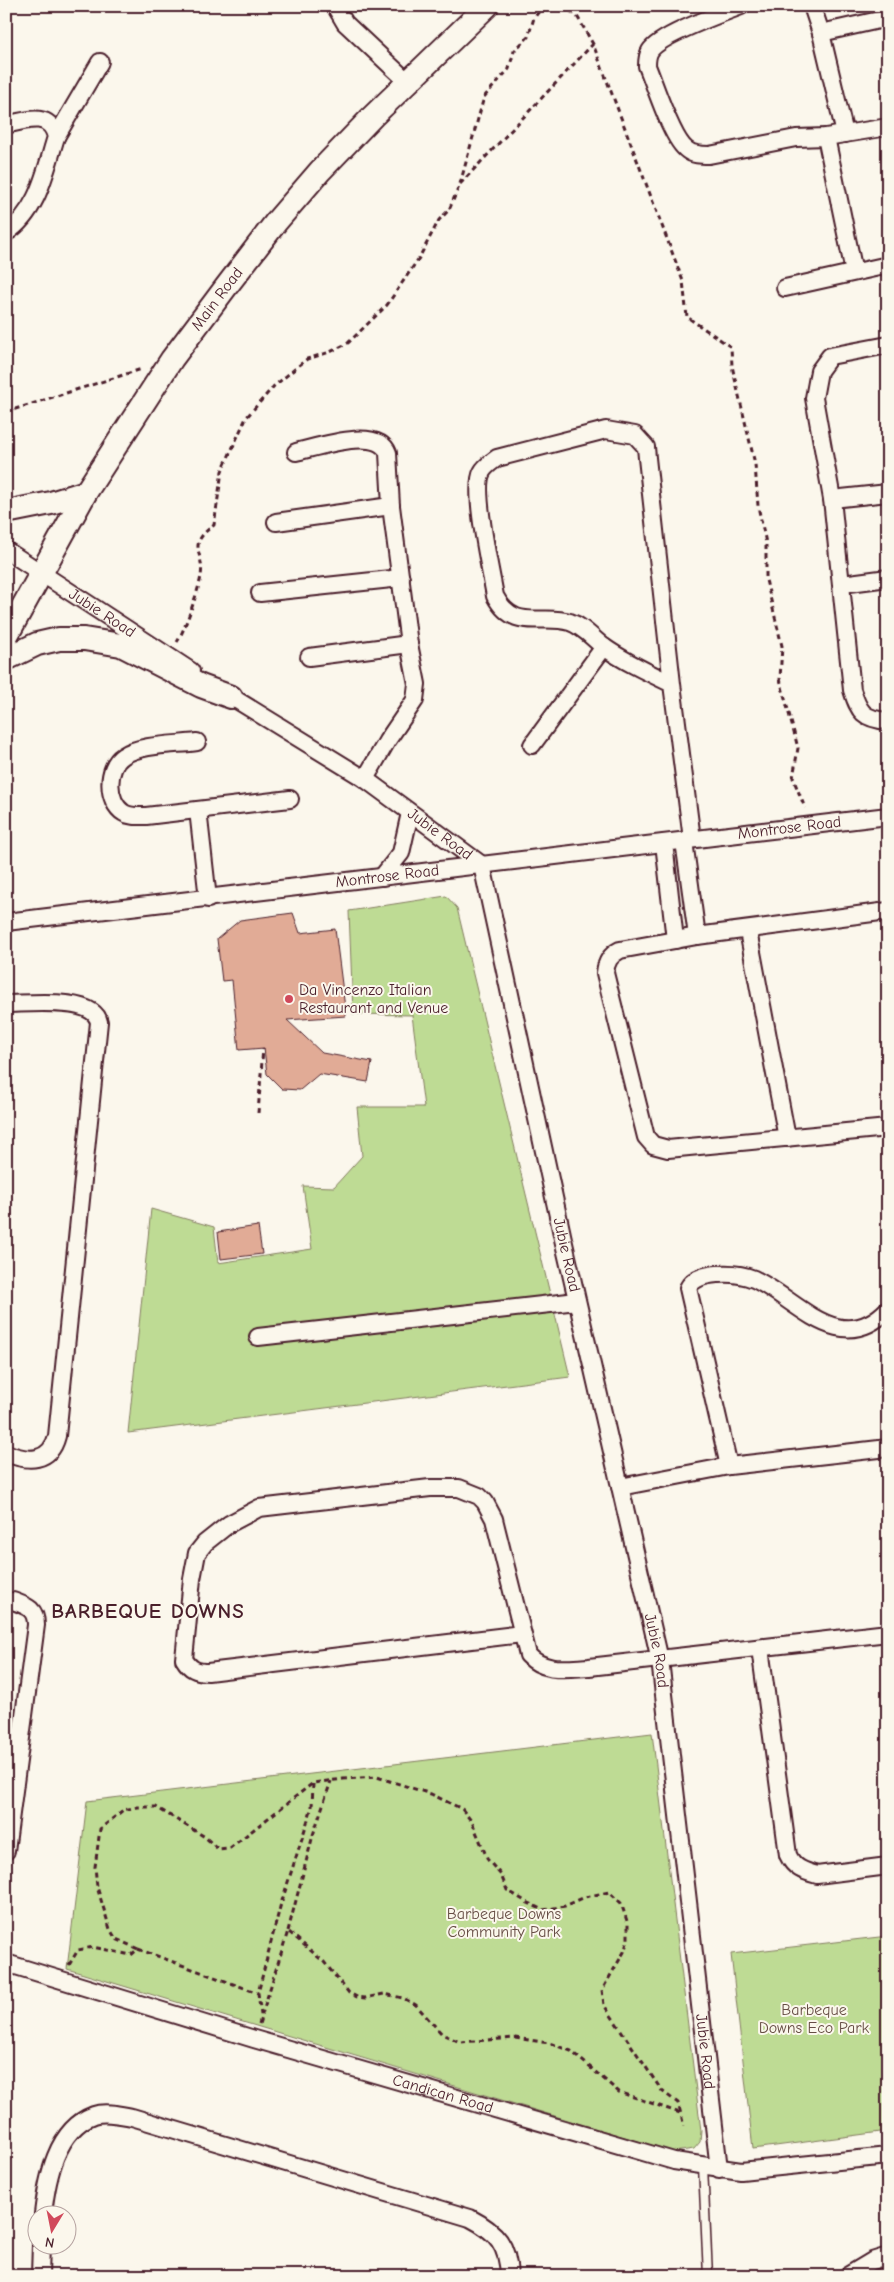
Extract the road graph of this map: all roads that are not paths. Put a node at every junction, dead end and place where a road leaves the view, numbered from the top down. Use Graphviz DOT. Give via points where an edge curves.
graph roads {
  1 [pos="335,6"];
  2 [pos="487,6"];
  3 [pos="741,6"];
  4 [pos="812,6"];
  5 [pos="888,18"];
  6 [pos="820,33"];
  7 [pos="100,62"];
  8 [pos="408,82"];
  9 [pos="6,126"];
  10 [pos="888,127"];
  11 [pos="845,134"];
  12 [pos="56,137"];
  13 [pos="826,137"];
  14 [pos="6,233"];
  15 [pos="888,265"];
  16 [pos="854,272"];
  17 [pos="785,288"];
  18 [pos="888,345"];
  19 [pos="296,452"];
  20 [pos="86,492"];
  21 [pos="888,492"];
  22 [pos="832,499"];
  23 [pos="392,506"];
  24 [pos="6,512"];
  25 [pos="276,522"];
  26 [pos="6,550"];
  27 [pos="41,573"];
  28 [pos="401,578"];
  29 [pos="888,578"];
  30 [pos="842,584"];
  31 [pos="260,593"];
  32 [pos="6,637"];
  33 [pos="409,644"];
  34 [pos="604,647"];
  35 [pos="309,657"];
  36 [pos="6,659"];
  37 [pos="672,684"];
  38 [pos="231,697"];
  39 [pos="888,721"];
  40 [pos="198,742"];
  41 [pos="532,745"];
  42 [pos="365,779"];
  43 [pos="290,799"];
  44 [pos="198,810"];
  45 [pos="410,813"];
  46 [pos="888,816"];
  47 [pos="688,840"];
  48 [pos="664,843"];
  49 [pos="482,865"];
  50 [pos="382,877"];
  51 [pos="208,899"];
  52 [pos="888,911"];
  53 [pos="6,922"];
  54 [pos="748,930"];
  55 [pos="697,936"];
  56 [pos="675,940"];
  57 [pos="6,1004"];
  58 [pos="888,1128"];
  59 [pos="787,1138"];
  60 [pos="578,1301"];
  61 [pos="888,1309"];
  62 [pos="258,1337"];
  63 [pos="888,1448"];
  64 [pos="6,1453"];
  65 [pos="729,1466"];
  66 [pos="620,1487"];
  67 [pos="12,1601"];
  68 [pos="888,1633"];
  69 [pos="522,1634"];
  70 [pos="760,1648"];
  71 [pos="660,1660"];
  72 [pos="6,1851"];
  73 [pos="888,1866"];
  74 [pos="6,1963"];
  75 [pos="888,2156"];
  76 [pos="711,2168"];
  77 [pos="45,2204"];
  78 [pos="41,2254"];
  79 [pos="888,2256"];
  80 [pos="40,2276"];
  81 [pos="509,2276"];
  82 [pos="708,2276"];
  83 [pos="846,2276"];
  1 -- 8 [label="street" via="345,24"];
  2 -- 8 [label="street, Main Road"];
  3 -- 13 [label="street" via="669,36 650,50 647,66 676,138 688,151 709,155 796,138"];
  4 -- 6 [label="street"];
  5 -- 6 [label="street"];
  6 -- 11 [label="street"];
  7 -- 12 [label="street"];
  8 -- 20 [label="street, Main Road" via="297,196 172,359"];
  9 -- 12 [label="street" via="31,119 44,120 52,125"];
  10 -- 11 [label="street"];
  11 -- 13 [label="street"];
  12 -- 14 [label="street" via="34,203 19,225"];
  13 -- 16 [label="street"];
  15 -- 16 [label="street"];
  16 -- 17 [label="street"];
  18 -- 22 [label="street" via="830,356 819,371 814,398"];
  19 -- 23 [label="street" via="360,439 379,442 388,453"];
  20 -- 24 [label="street"];
  20 -- 27 [label="street, Main Road"];
  21 -- 22 [label="street"];
  22 -- 30 [label="street"];
  23 -- 25 [label="street"];
  23 -- 28 [label="street"];
  26 -- 27 [label="street, Jubie Road"];
  27 -- 32 [label="street, Main Road"];
  27 -- 38 [label="street, Jubie Road"];
  28 -- 31 [label="street"];
  28 -- 33 [label="street"];
  29 -- 30 [label="street"];
  30 -- 39 [label="street" via="852,690 857,707 864,715"];
  33 -- 35 [label="street"];
  33 -- 42 [label="street" via="417,684 415,700"];
  34 -- 37 [label="street"];
  34 -- 37 [label="street" via="583,629 570,623 530,620 512,615 501,607 495,596 480,490 482,472 497,458 606,430 635,435 642,440 647,458"];
  34 -- 41 [label="street"];
  36 -- 38 [label="street" via="37,644 60,639 121,645 201,686"];
  37 -- 47 [label="street"];
  38 -- 42 [label="street, Jubie Road"];
  40 -- 44 [label="street" via="133,750 113,766 110,790 116,805 134,816"];
  42 -- 45 [label="street, Jubie Road"];
  43 -- 44 [label="street"];
  44 -- 51 [label="street"];
  45 -- 49 [label="street, Jubie Road"];
  45 -- 50 [label="street" via="401,853"];
  46 -- 47 [label="street, Montrose Road"];
  47 -- 48 [label="street, Montrose Road"];
  47 -- 55 [label="street"];
  48 -- 49 [label="street, Montrose Road"];
  48 -- 56 [label="street"];
  49 -- 50 [label="street, Montrose Road"];
  49 -- 60 [label="street, Jubie Road"];
  50 -- 51 [label="street, Montrose Road"];
  51 -- 53 [label="street, Montrose Road"];
  52 -- 54 [label="street"];
  54 -- 55 [label="street"];
  54 -- 59 [label="street"];
  55 -- 56 [label="street"];
  56 -- 59 [label="street" via="620,950 612,954 605,967 646,1137 653,1145 668,1149"];
  57 -- 64 [label="street" via="80,1006 97,1015 99,1022 57,1436 52,1449 36,1458 22,1459"];
  58 -- 59 [label="street"];
  60 -- 62 [label="street"];
  60 -- 66 [label="street, Jubie Road"];
  61 -- 65 [label="street" via="868,1324 850,1328 834,1326 812,1318 755,1280 741,1275 709,1274 692,1282 688,1288 690,1300"];
  63 -- 65 [label="street"];
  65 -- 66 [label="street"];
  66 -- 71 [label="street, Jubie Road"];
  67 -- 72 [label="street" via="31,1608 36,1625"];
  68 -- 70 [label="street"];
  69 -- 69 [label="street" via="490,1510 479,1496 471,1492 459,1488 430,1488 259,1508 229,1524 197,1553 184,1659 194,1670 208,1672"];
  69 -- 71 [label="street" via="528,1655 544,1667 589,1667"];
  70 -- 71 [label="street"];
  70 -- 73 [label="street" via="788,1854 792,1863 805,1872 817,1874"];
  71 -- 76 [label="street, Jubie Road"];
  74 -- 76 [label="street, Candican Road" via="649,2154"];
  75 -- 76 [label="street, Candican Road" via="764,2170"];
  76 -- 82 [label="lane"];
  77 -- 81 [label="street" via="49,2176 69,2132 94,2115 114,2114 470,2218 487,2227 500,2240"];
  78 -- 80 [label="street"];
  79 -- 83 [label="street"];
}
